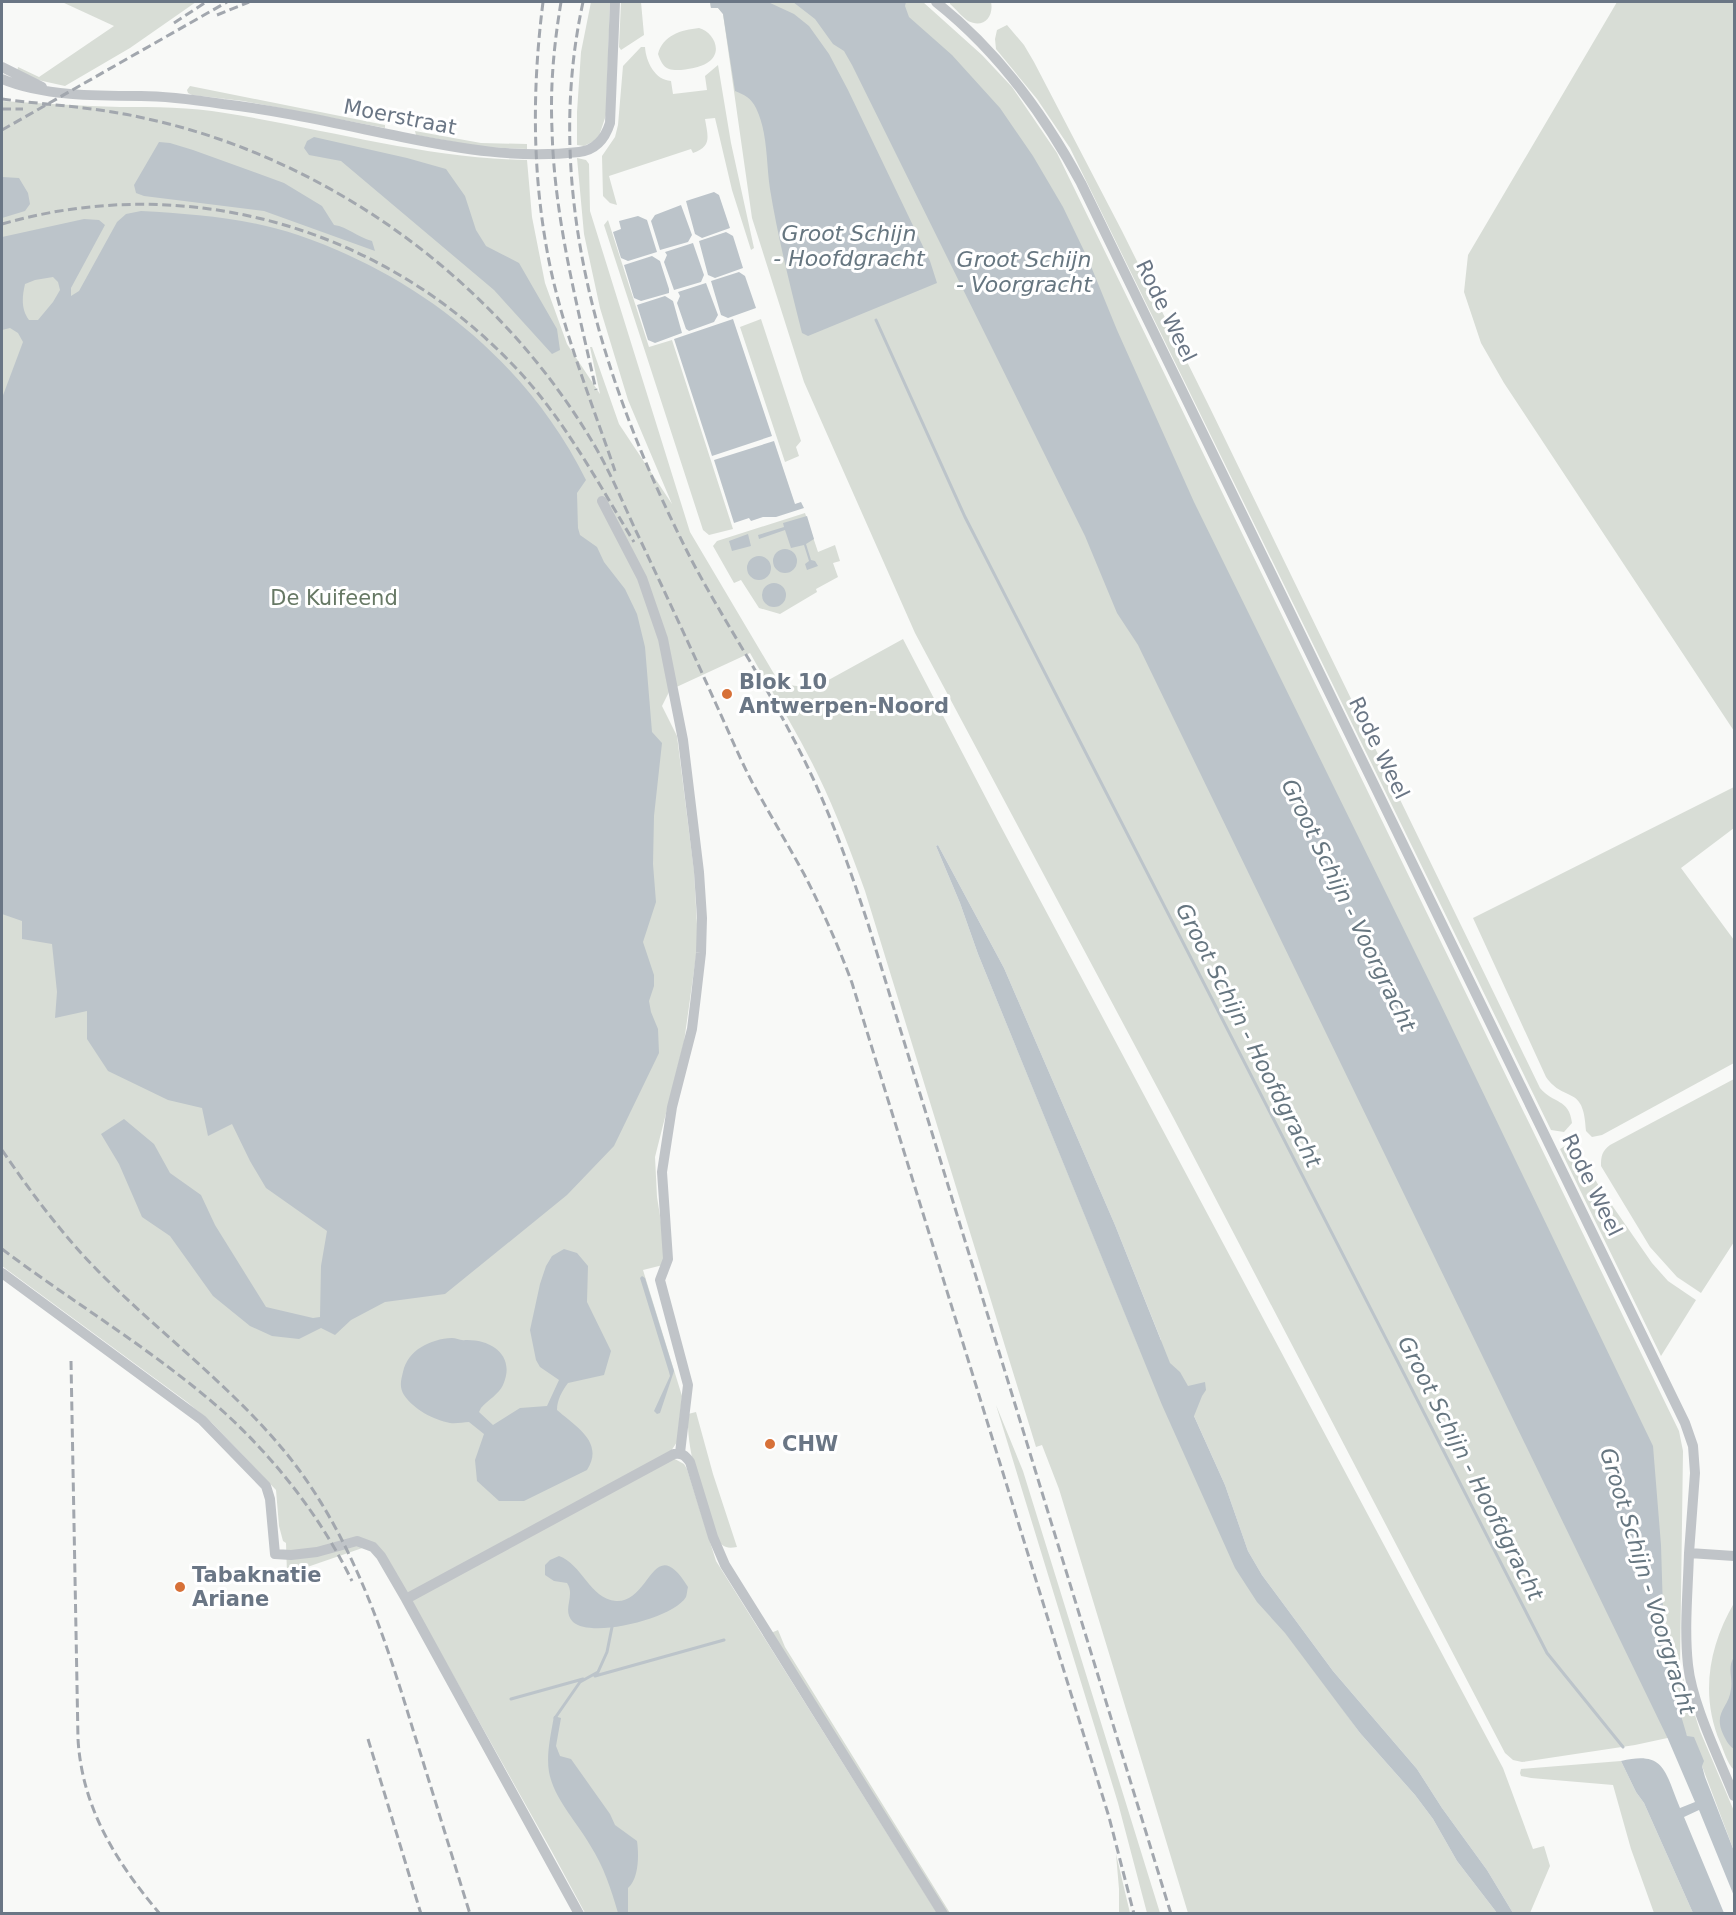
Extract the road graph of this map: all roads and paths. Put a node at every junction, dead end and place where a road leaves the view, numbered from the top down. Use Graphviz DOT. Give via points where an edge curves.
graph roads {
  1 [pos="615,2"];
  2 [pos="936,2"];
  3 [pos="2,67"];
  4 [pos="2,80"];
  5 [pos="48,90"];
  6 [pos="602,501"];
  7 [pos="2,1273"];
  8 [pos="680,1453"];
  9 [pos="1689,1553"];
  10 [pos="1734,1556"];
  11 [pos="406,1599"];
  12 [pos="1734,1796"];
  13 [pos="579,1914"];
  14 [pos="943,1914"];
  1 -- 5 [label="street, Moerstraat" via="610,123 603,140 580,152 517,154 470,150 222,103"];
  2 -- 9 [label="street, Rode Weel" via="979,40 1011,76 1043,117 1081,183 1549,1142 1694,1446"];
  3 -- 5 [label="street, Moerstraat"];
  4 -- 5 [label="street, Moerstraat"];
  6 -- 8 [label="street" via="642,578 663,639 683,740 699,872 701,953 692,1029 672,1107 662,1172 668,1259 660,1280 688,1385"];
  7 -- 11 [label="street" via="202,1419 266,1486 275,1554 317,1552 357,1541 373,1547 381,1556"];
  8 -- 11 [label="street"];
  8 -- 14 [label="street" via="690,1462 725,1565"];
  9 -- 10 [label="street"];
  9 -- 12 [label="street, Rode Weel" via="1688,1666 1710,1738"];
  11 -- 13 [label="street"];
}
